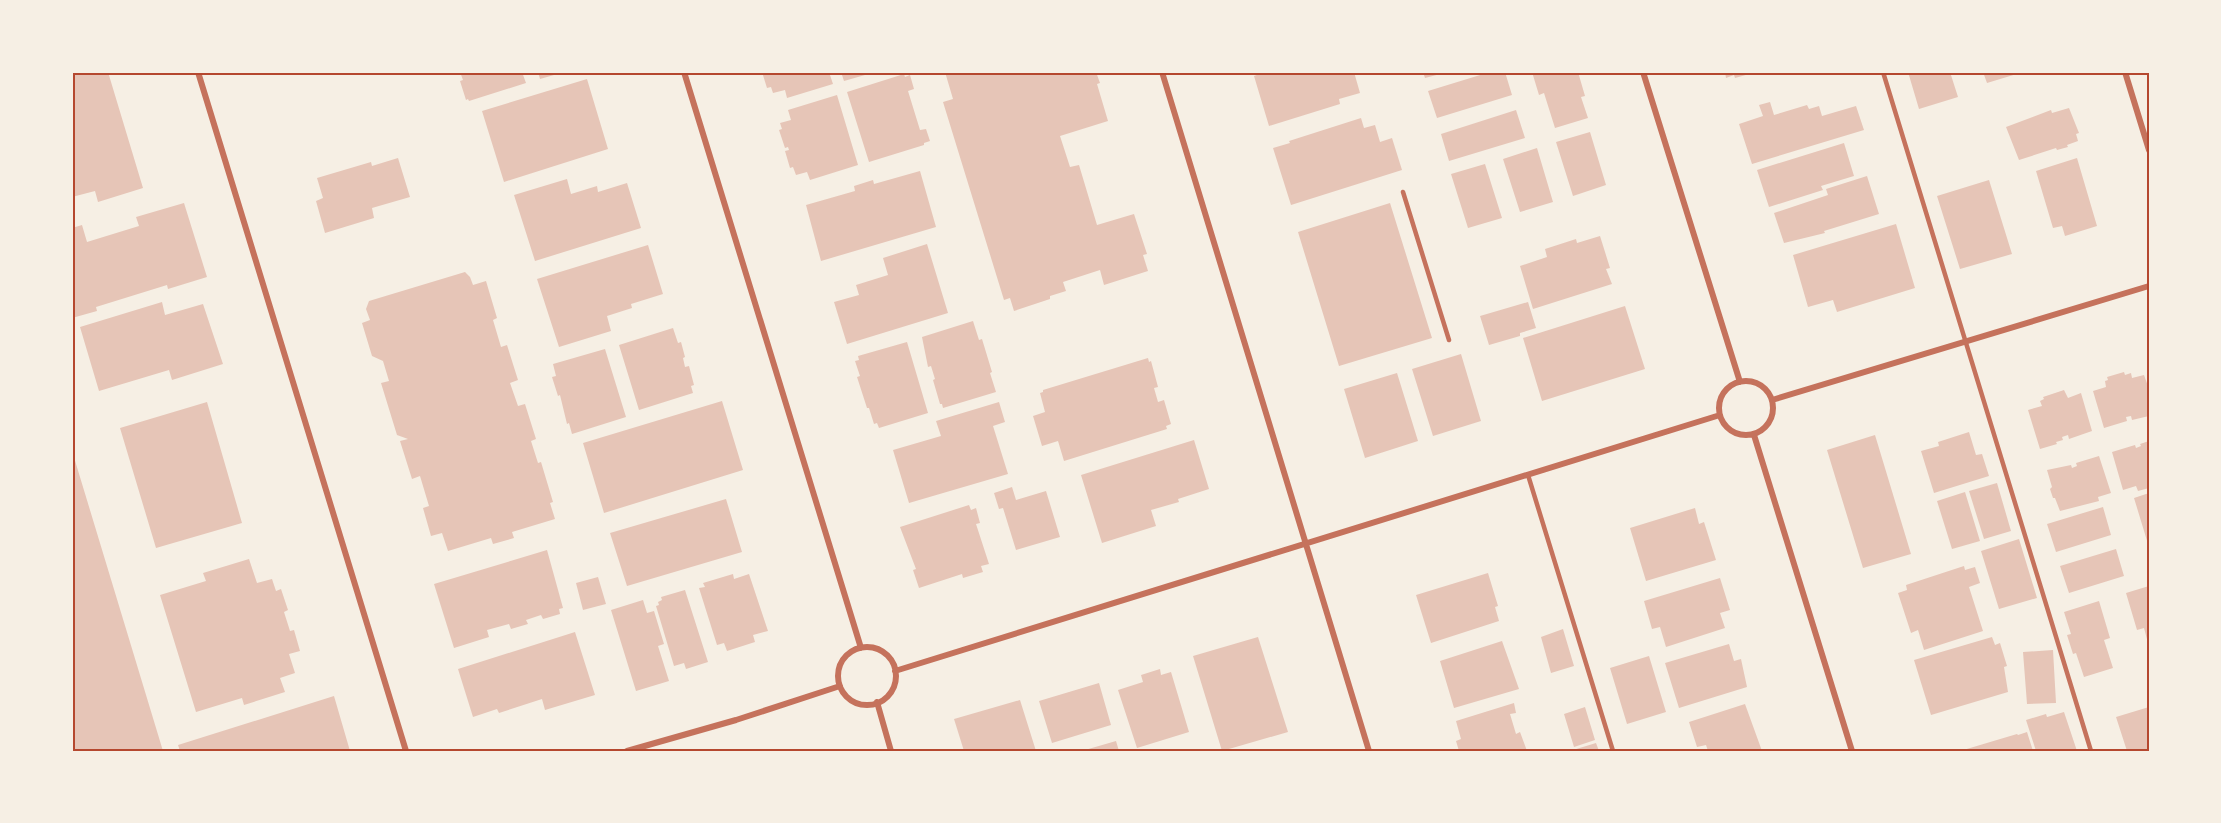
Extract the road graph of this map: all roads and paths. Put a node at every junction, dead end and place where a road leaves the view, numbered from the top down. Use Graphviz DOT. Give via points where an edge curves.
graph roads {
  1 [pos="198,72"];
  2 [pos="684,72"];
  3 [pos="1162,72"];
  4 [pos="1643,72"];
  5 [pos="1883,72"];
  6 [pos="2125,72"];
  7 [pos="2149,150"];
  8 [pos="1403,192"];
  9 [pos="2149,286"];
  10 [pos="1449,340"];
  11 [pos="1966,342"];
  12 [pos="1740,382"];
  13 [pos="1772,400"];
  14 [pos="1720,415"];
  15 [pos="1754,435"];
  16 [pos="1528,475"];
  17 [pos="1304,543"];
  18 [pos="861,648"];
  19 [pos="895,670"];
  20 [pos="840,686"];
  21 [pos="877,702"];
  22 [pos="406,751"];
  23 [pos="627,751"];
  24 [pos="891,751"];
  25 [pos="1369,751"];
  26 [pos="1613,751"];
  27 [pos="1852,751"];
  28 [pos="2091,751"];
  1 -- 22 [label="street"];
  2 -- 18 [label="street"];
  3 -- 17 [label="street"];
  4 -- 12 [label="street"];
  5 -- 11 [label="lane"];
  6 -- 7 [label="street"];
  8 -- 10 [label="lane"];
  9 -- 11 [label="street"];
  11 -- 13 [label="street"];
  11 -- 28 [label="lane"];
  12 -- 13 [label="street" via="1761,385"];
  12 -- 14 [label="street" via="1722,394"];
  13 -- 15 [label="street" via="1772,418"];
  14 -- 15 [label="street" via="1734,433"];
  14 -- 16 [label="street"];
  15 -- 27 [label="street"];
  16 -- 17 [label="street"];
  16 -- 26 [label="lane"];
  17 -- 19 [label="street"];
  17 -- 25 [label="street"];
  18 -- 19 [label="street" via="881,650"];
  18 -- 20 [label="street" via="841,663"];
  19 -- 21 [label="street" via="890,693"];
  20 -- 21 [label="street" via="854,702"];
  20 -- 23 [label="street"];
  21 -- 24 [label="street"];
}
